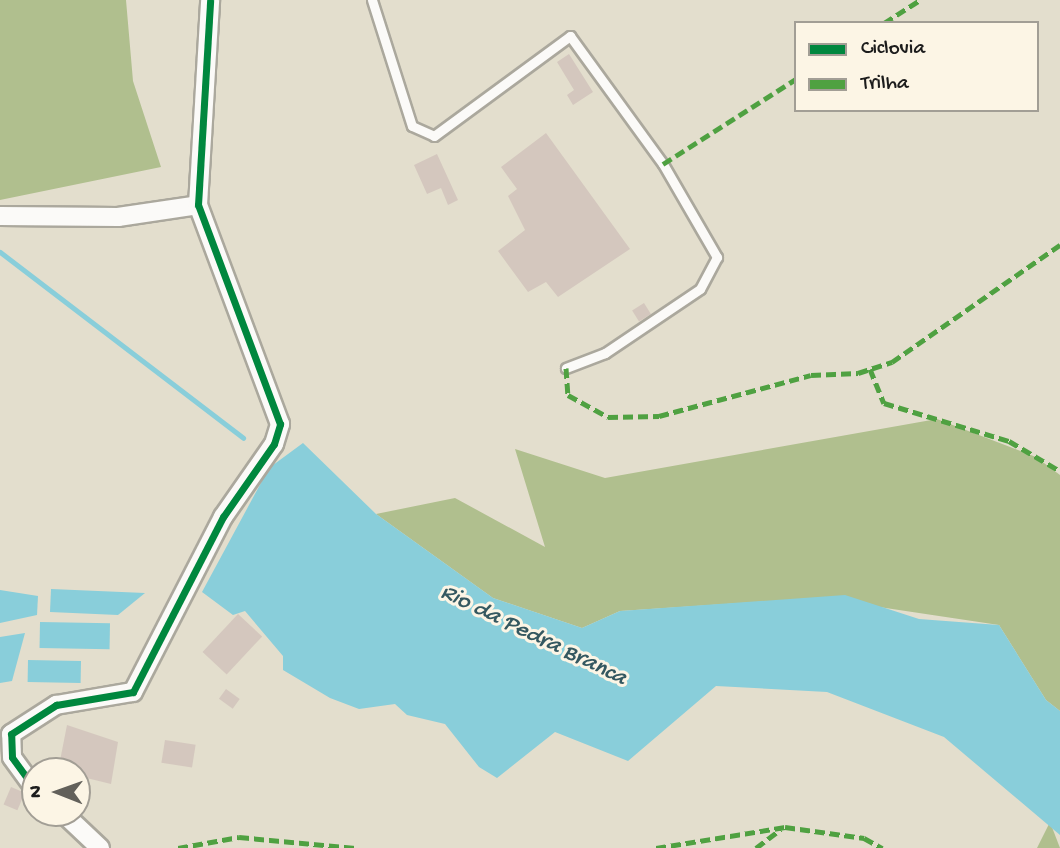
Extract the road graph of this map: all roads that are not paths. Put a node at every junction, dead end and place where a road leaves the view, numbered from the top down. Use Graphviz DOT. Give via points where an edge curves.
graph roads {
  1 [pos="210,0"];
  2 [pos="372,0"];
  3 [pos="198,205"];
  4 [pos="0,216"];
  5 [pos="566,368"];
  6 [pos="21,770"];
  7 [pos="78,827"];
  8 [pos="100,848"];
  1 -- 3 [label="street"];
  2 -- 5 [label="lane" via="412,126 434,136 570,36 663,164 717,257 700,289 605,353"];
  3 -- 4 [label="street" via="118,217"];
  3 -- 6 [label="street" via="280,424 274,444 223,517 133,692 87,705 56,705 11,734 12,757"];
  7 -- 8 [label="street"];
}
